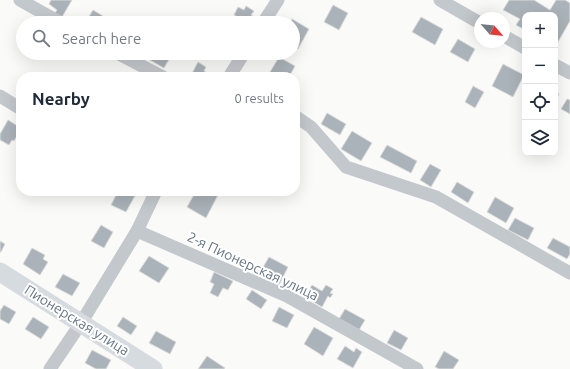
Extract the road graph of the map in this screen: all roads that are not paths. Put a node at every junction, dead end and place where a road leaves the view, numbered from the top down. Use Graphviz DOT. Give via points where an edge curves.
graph roads {
  1 [pos="20,0"];
  2 [pos="440,0"];
  3 [pos="274,1"];
  4 [pos="49,16"];
  5 [pos="266,16"];
  6 [pos="474,20"];
  7 [pos="510,39"];
  8 [pos="522,46"];
  9 [pos="130,60"];
  10 [pos="240,60"];
  11 [pos="558,67"];
  12 [pos="153,72"];
  13 [pos="234,72"];
  14 [pos="570,73"];
  15 [pos="0,96"];
  16 [pos="16,107"];
  17 [pos="300,120"];
  18 [pos="154,196"];
  19 [pos="137,230"];
  20 [pos="0,272"];
  21 [pos="570,273"];
  22 [pos="80,323"];
  23 [pos="50,369"];
  24 [pos="153,369"];
  25 [pos="417,369"];
  1 -- 4 [label="street"];
  2 -- 6 [label="street"];
  3 -- 5 [label="street"];
  7 -- 8 [label="street"];
  9 -- 12 [label="street"];
  10 -- 13 [label="street"];
  11 -- 14 [label="street"];
  15 -- 16 [label="street"];
  17 -- 21 [label="street" via="312,128 346,167 436,197"];
  18 -- 19 [label="street"];
  19 -- 22 [label="street"];
  19 -- 25 [label="street, 2-я Пионерская улица" via="288,296"];
  20 -- 22 [label="street, Пионерская улица"];
  22 -- 23 [label="street"];
  22 -- 24 [label="street, Пионерская улица"];
}
